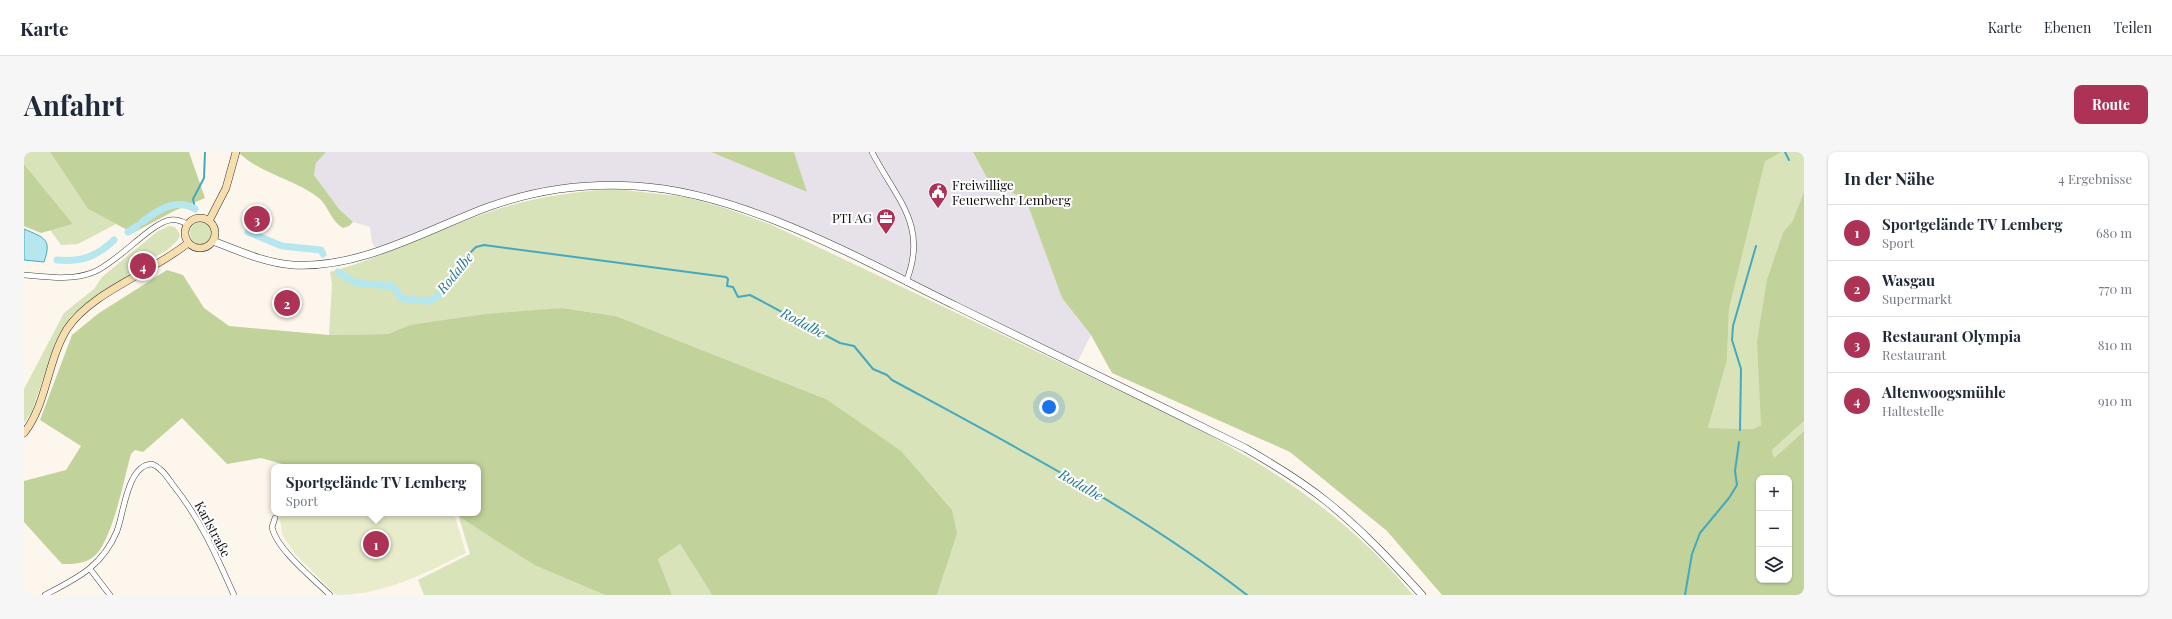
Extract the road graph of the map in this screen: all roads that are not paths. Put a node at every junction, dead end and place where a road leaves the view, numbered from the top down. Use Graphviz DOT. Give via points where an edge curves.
graph roads {
  1 [pos="236,152"];
  2 [pos="872,152"];
  3 [pos="209,221"];
  4 [pos="187,224"];
  5 [pos="214,241"];
  6 [pos="188,243"];
  7 [pos="24,275"];
  8 [pos="906,282"];
  9 [pos="24,433"];
  10 [pos="275,518"];
  11 [pos="90,569"];
  12 [pos="45,595"];
  13 [pos="110,595"];
  14 [pos="234,595"];
  15 [pos="330,595"];
  16 [pos="1422,595"];
  1 -- 3 [label="main road" via="226,188"];
  2 -- 8 [label="street" via="907,212 912,227 915,255"];
  3 -- 4 [label="main road" via="205,218 195,218"];
  3 -- 5 [label="main road" via="214,228"];
  4 -- 6 [label="main road" via="184,236"];
  4 -- 7 [label="street" via="175,220 164,222 116,260 93,272 67,277"];
  5 -- 6 [label="main road" via="208,247 199,249"];
  5 -- 8 [label="street" via="269,262 317,265 378,251 491,206 533,194 584,186 638,186 693,194 748,210 828,244"];
  6 -- 9 [label="main road" via="169,258 105,295 72,322 56,350 33,418"];
  8 -- 16 [label="street" via="1224,437 1274,465 1314,492 1347,519"];
  10 -- 15 [label="street" via="272,527 275,537"];
  11 -- 12 [label="street" via="75,580"];
  11 -- 13 [label="street"];
  11 -- 14 [label="street, Karlstraße" via="105,553 116,532 133,478 148,465 156,466 192,509"];
}
